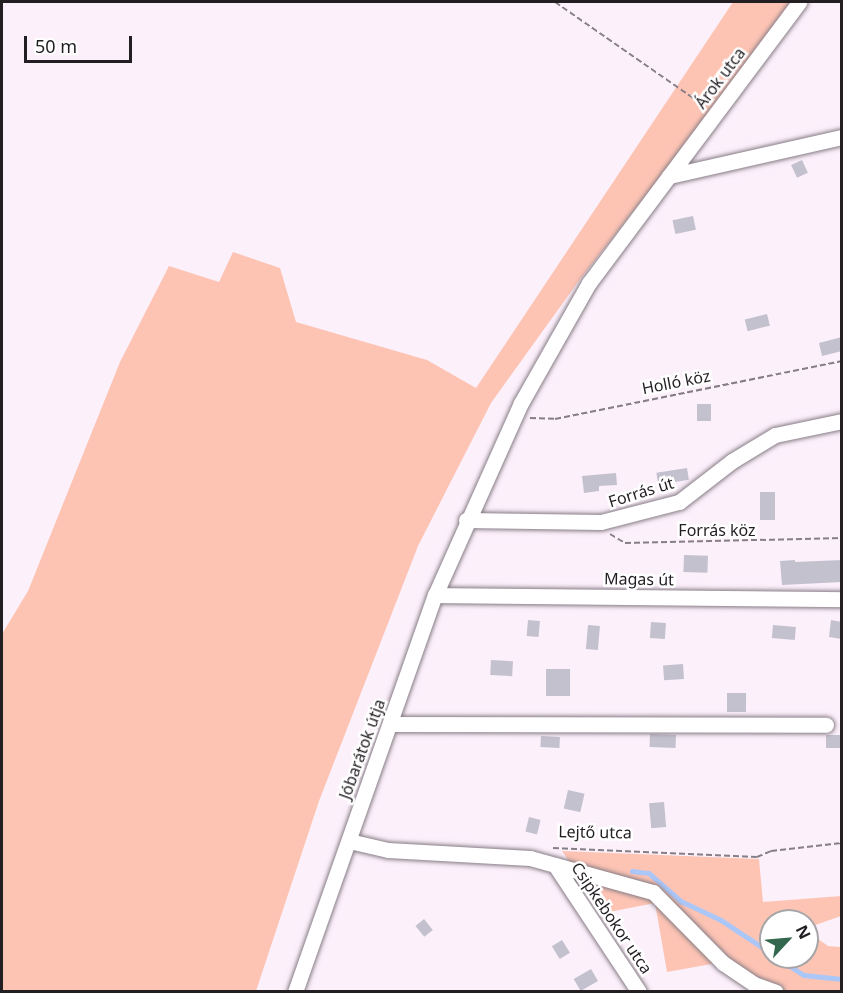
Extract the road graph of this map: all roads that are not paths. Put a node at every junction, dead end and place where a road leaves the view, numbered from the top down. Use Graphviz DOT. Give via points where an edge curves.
graph roads {
  1 [pos="799,2"];
  2 [pos="842,137"];
  3 [pos="669,176"];
  4 [pos="515,418"];
  5 [pos="842,421"];
  6 [pos="466,520"];
  7 [pos="435,595"];
  8 [pos="842,599"];
  9 [pos="391,724"];
  10 [pos="826,725"];
  11 [pos="349,841"];
  12 [pos="555,865"];
  13 [pos="295,992"];
  14 [pos="639,992"];
  15 [pos="776,992"];
  1 -- 3 [label="street, Árok utca"];
  2 -- 3 [label="street"];
  3 -- 4 [label="street, Árok utca" via="589,283"];
  4 -- 6 [label="street, Jóbarátok útja"];
  5 -- 6 [label="street, Forrás út" via="776,435 732,461 679,502 601,522"];
  6 -- 7 [label="street, Jóbarátok útja"];
  7 -- 8 [label="street, Magas út"];
  7 -- 9 [label="street, Jóbarátok útja"];
  9 -- 10 [label="street"];
  9 -- 11 [label="street, Jóbarátok útja"];
  11 -- 12 [label="street" via="388,850 530,858"];
  11 -- 13 [label="street, Jóbarátok útja"];
  12 -- 14 [label="street, Csipkebokor utca"];
  12 -- 15 [label="street" via="653,892 723,963 754,984"];
}
